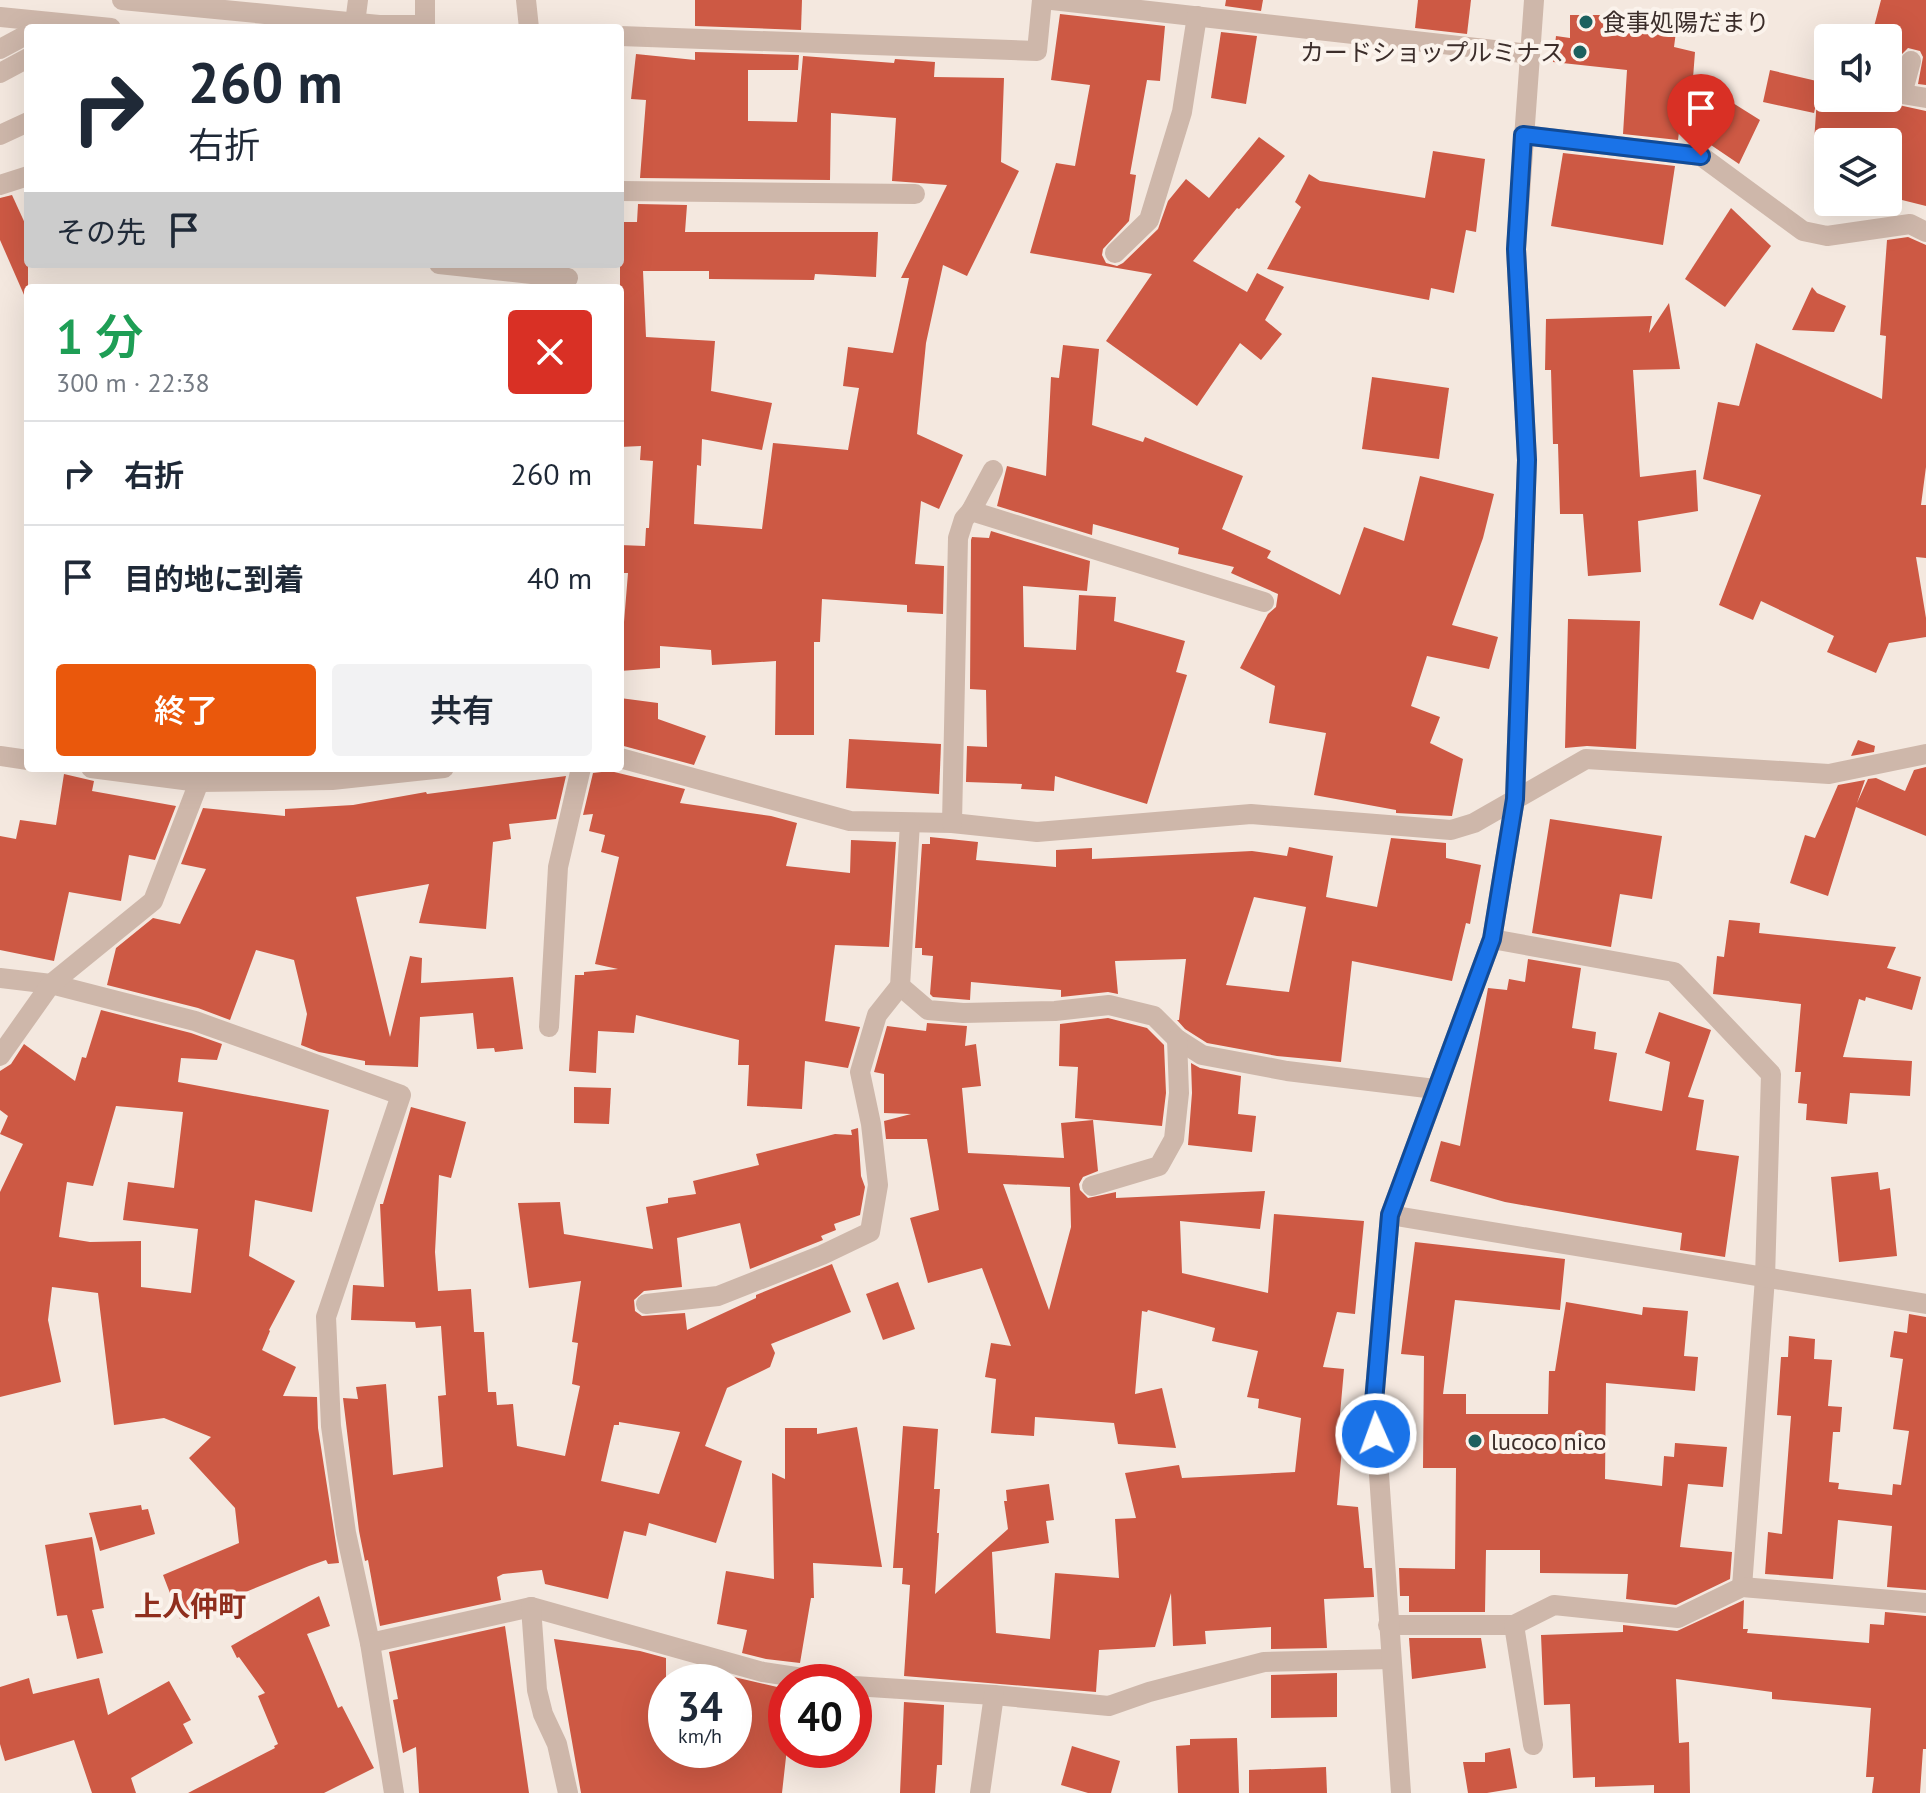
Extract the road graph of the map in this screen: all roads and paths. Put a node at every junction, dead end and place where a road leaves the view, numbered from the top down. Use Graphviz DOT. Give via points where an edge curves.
graph roads {
  1 [pos="122,0"];
  2 [pos="358,0"];
  3 [pos="425,0"];
  4 [pos="526,0"];
  5 [pos="1042,0"];
  6 [pos="1052,0"];
  7 [pos="1534,0"];
  8 [pos="179,3"];
  9 [pos="219,5"];
  10 [pos="283,8"];
  11 [pos="1197,16"];
  12 [pos="0,17"];
  13 [pos="355,23"];
  14 [pos="39,24"];
  15 [pos="372,24"];
  16 [pos="424,24"];
  17 [pos="529,24"];
  18 [pos="24,36"];
  19 [pos="624,36"];
  20 [pos="0,49"];
  21 [pos="1530,54"];
  22 [pos="24,60"];
  23 [pos="1911,61"];
  24 [pos="0,73"];
  25 [pos="1926,98"];
  26 [pos="24,124"];
  27 [pos="0,135"];
  28 [pos="1523,135"];
  29 [pos="24,177"];
  30 [pos="0,185"];
  31 [pos="624,191"];
  32 [pos="915,194"];
  33 [pos="1926,232"];
  34 [pos="1115,253"];
  35 [pos="478,268"];
  36 [pos="567,277"];
  37 [pos="993,470"];
  38 [pos="971,511"];
  39 [pos="1264,602"];
  40 [pos="1926,754"];
  41 [pos="624,759"];
  42 [pos="122,772"];
  43 [pos="407,772"];
  44 [pos="580,772"];
  45 [pos="199,782"];
  46 [pos="1515,799"];
  47 [pos="910,823"];
  48 [pos="952,823"];
  49 [pos="1492,939"];
  50 [pos="0,978"];
  51 [pos="51,984"];
  52 [pos="900,986"];
  53 [pos="549,1027"];
  54 [pos="1177,1039"];
  55 [pos="0,1056"];
  56 [pos="1435,1089"];
  57 [pos="1092,1186"];
  58 [pos="1390,1215"];
  59 [pos="1765,1278"];
  60 [pos="646,1304"];
  61 [pos="1926,1304"];
  62 [pos="1742,1587"];
  63 [pos="1926,1603"];
  64 [pos="531,1607"];
  65 [pos="1388,1625"];
  66 [pos="1514,1625"];
  67 [pos="370,1643"];
  68 [pos="1391,1659"];
  69 [pos="768,1673"];
  70 [pos="872,1687"];
  71 [pos="994,1695"];
  72 [pos="1533,1745"];
  73 [pos="394,1793"];
  74 [pos="568,1793"];
  75 [pos="980,1793"];
  76 [pos="1401,1793"];
  1 -- 8 [label="street"];
  2 -- 13 [label="street"];
  3 -- 16 [label="street"];
  4 -- 17 [label="street"];
  5 -- 19 [label="street" via="1037,51"];
  6 -- 11 [label="street"];
  7 -- 21 [label="street"];
  8 -- 9 [label="street"];
  9 -- 10 [label="street"];
  10 -- 13 [label="street"];
  11 -- 21 [label="street"];
  11 -- 34 [label="street" via="1182,112 1149,220"];
  12 -- 14 [label="street"];
  13 -- 15 [label="street"];
  18 -- 20 [label="street"];
  21 -- 28 [label="street"];
  22 -- 24 [label="street"];
  23 -- 25 [label="street" via="1902,94"];
  26 -- 27 [label="street"];
  28 -- 33 [label="street" via="1701,156 1803,231 1827,236 1910,224"];
  28 -- 46 [label="street" via="1516,249 1527,460"];
  29 -- 30 [label="street"];
  31 -- 32 [label="street"];
  35 -- 36 [label="street"];
  37 -- 38 [label="street"];
  38 -- 39 [label="street"];
  38 -- 48 [label="street" via="958,538"];
  40 -- 46 [label="street" via="1829,774 1586,759"];
  41 -- 47 [label="street" via="850,821"];
  42 -- 45 [label="street"];
  43 -- 45 [label="street" via="332,780"];
  44 -- 53 [label="street" via="558,867"];
  45 -- 51 [label="street" via="153,901"];
  46 -- 48 [label="street" via="1451,830 1251,814 1037,832"];
  46 -- 49 [label="street"];
  47 -- 48 [label="street"];
  47 -- 52 [label="street"];
  49 -- 56 [label="street"];
  49 -- 59 [label="street" via="1674,972 1771,1074"];
  50 -- 51 [label="street"];
  51 -- 55 [label="street"];
  51 -- 67 [label="street" via="195,1021 401,1095 326,1317 331,1426 346,1533"];
  52 -- 54 [label="street" via="928,1010 1055,1011 1109,1005 1154,1016"];
  52 -- 60 [label="street" via="877,1015 860,1072 878,1185 870,1232 718,1296"];
  54 -- 56 [label="street" via="1202,1055"];
  54 -- 57 [label="street" via="1174,1139 1159,1166"];
  56 -- 58 [label="street"];
  58 -- 59 [label="street"];
  58 -- 65 [label="street" via="1374,1402"];
  59 -- 61 [label="street"];
  59 -- 62 [label="street"];
  62 -- 63 [label="street"];
  62 -- 66 [label="street" via="1678,1618 1554,1605"];
  64 -- 67 [label="street"];
  64 -- 69 [label="street"];
  64 -- 74 [label="street" via="537,1690"];
  65 -- 66 [label="street"];
  65 -- 68 [label="street"];
  66 -- 72 [label="street"];
  67 -- 73 [label="street"];
  68 -- 71 [label="street" via="1264,1662 1109,1706"];
  68 -- 76 [label="street"];
  70 -- 71 [label="street"];
  71 -- 75 [label="street"];
}
